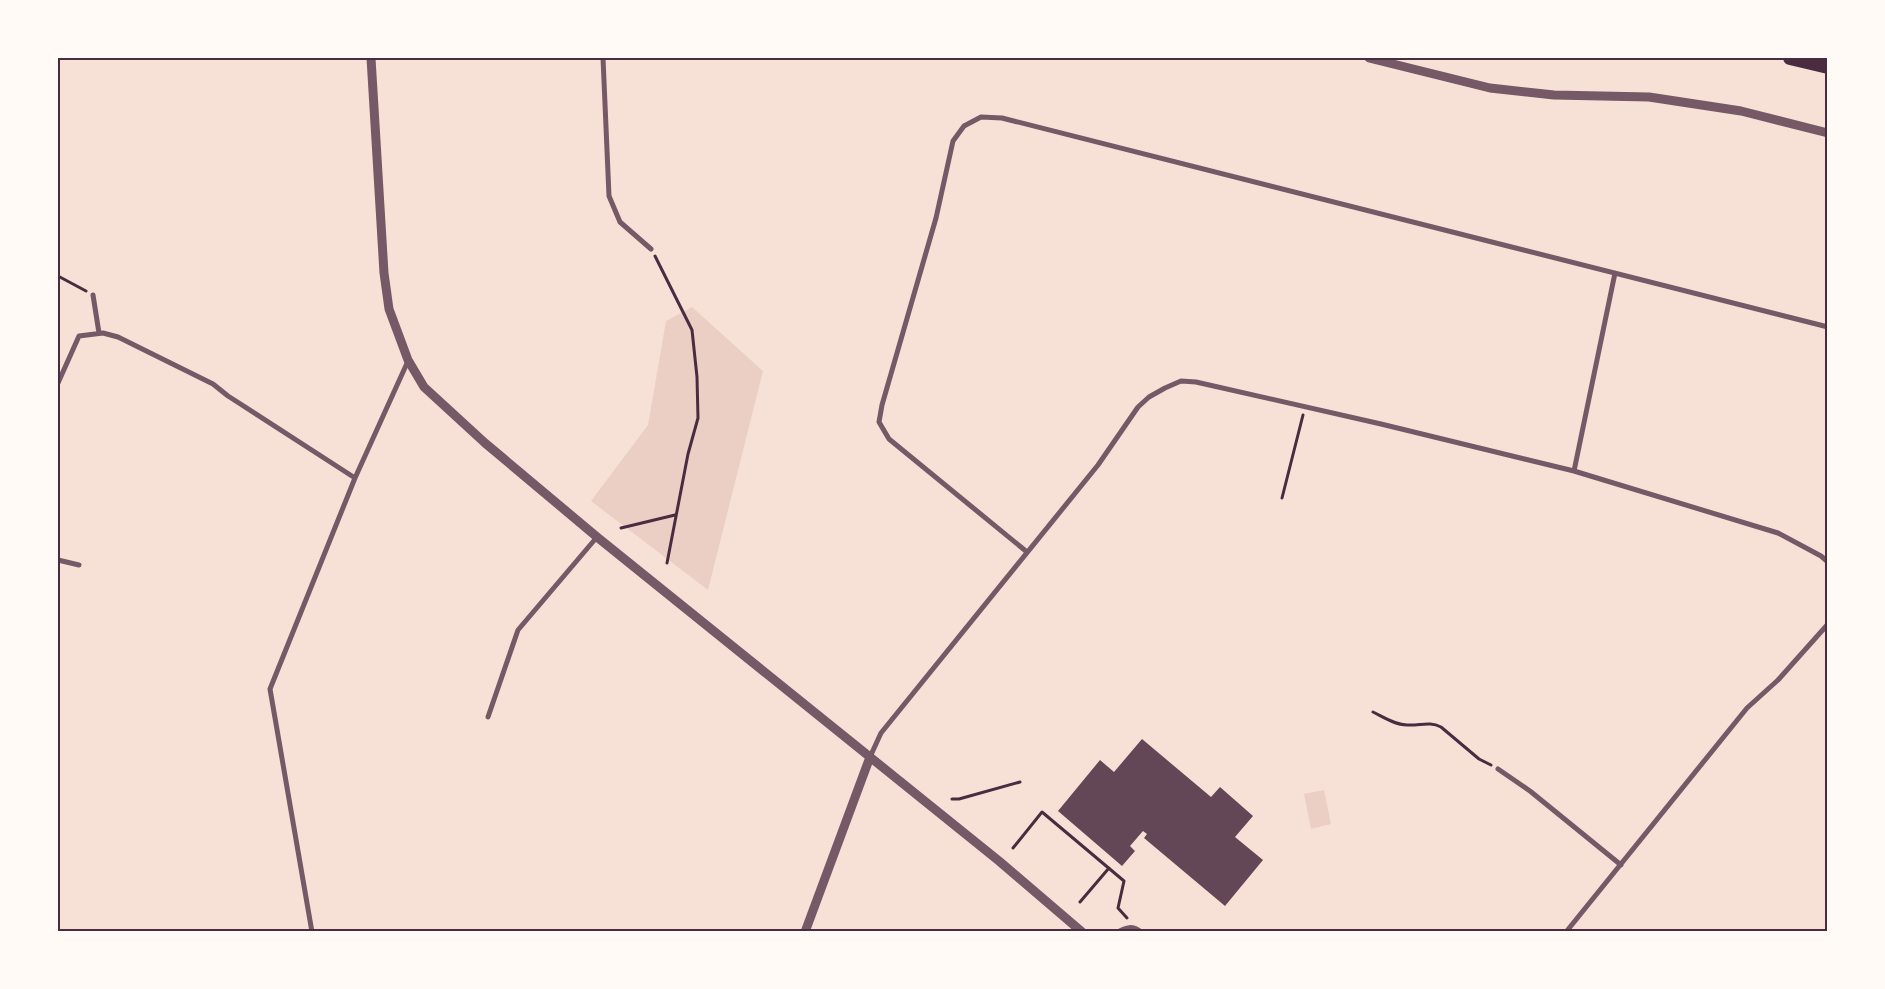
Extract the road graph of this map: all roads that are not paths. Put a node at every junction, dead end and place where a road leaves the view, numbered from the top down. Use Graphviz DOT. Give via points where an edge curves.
graph roads {
  1 [pos="371,58"];
  2 [pos="603,58"];
  3 [pos="1369,58"];
  4 [pos="1790,58"];
  5 [pos="1828,67"];
  6 [pos="1828,133"];
  7 [pos="651,249"];
  8 [pos="1615,273"];
  9 [pos="94,295"];
  10 [pos="1828,327"];
  11 [pos="99,333"];
  12 [pos="408,360"];
  13 [pos="58,382"];
  14 [pos="1574,471"];
  15 [pos="355,478"];
  16 [pos="597,537"];
  17 [pos="1027,552"];
  18 [pos="58,560"];
  19 [pos="1828,562"];
  20 [pos="78,565"];
  21 [pos="1828,624"];
  22 [pos="488,717"];
  23 [pos="870,757"];
  24 [pos="1498,769"];
  25 [pos="1621,865"];
  26 [pos="312,932"];
  27 [pos="805,932"];
  28 [pos="1082,932"];
  29 [pos="1117,932"];
  30 [pos="1142,932"];
  31 [pos="1566,932"];
  1 -- 12 [label="street" via="384,273 389,309"];
  2 -- 7 [label="street" via="609,196 620,222"];
  3 -- 6 [label="street" via="1490,88 1554,95 1649,97 1741,111"];
  4 -- 5 [label="highway"];
  8 -- 10 [label="street"];
  8 -- 14 [label="street"];
  8 -- 17 [label="street" via="1011,120 981,116 964,126 953,141 936,218 879,422 889,439"];
  9 -- 11 [label="street"];
  11 -- 13 [label="street" via="79,336"];
  11 -- 15 [label="street" via="118,337 213,384"];
  12 -- 15 [label="street"];
  12 -- 16 [label="street" via="424,387 485,444"];
  14 -- 17 [label="street" via="1181,381 1149,397 1138,407 1098,465"];
  14 -- 19 [label="street" via="1778,533"];
  15 -- 26 [label="street" via="270,689"];
  16 -- 22 [label="street" via="518,630"];
  16 -- 23 [label="street"];
  17 -- 23 [label="street" via="881,733"];
  18 -- 20 [label="street"];
  21 -- 25 [label="street" via="1778,680 1747,708"];
  23 -- 27 [label="street"];
  23 -- 28 [label="street"];
  24 -- 25 [label="street"];
  25 -- 31 [label="street"];
  29 -- 30 [label="lane" via="1124,927 1136,927"];
}
